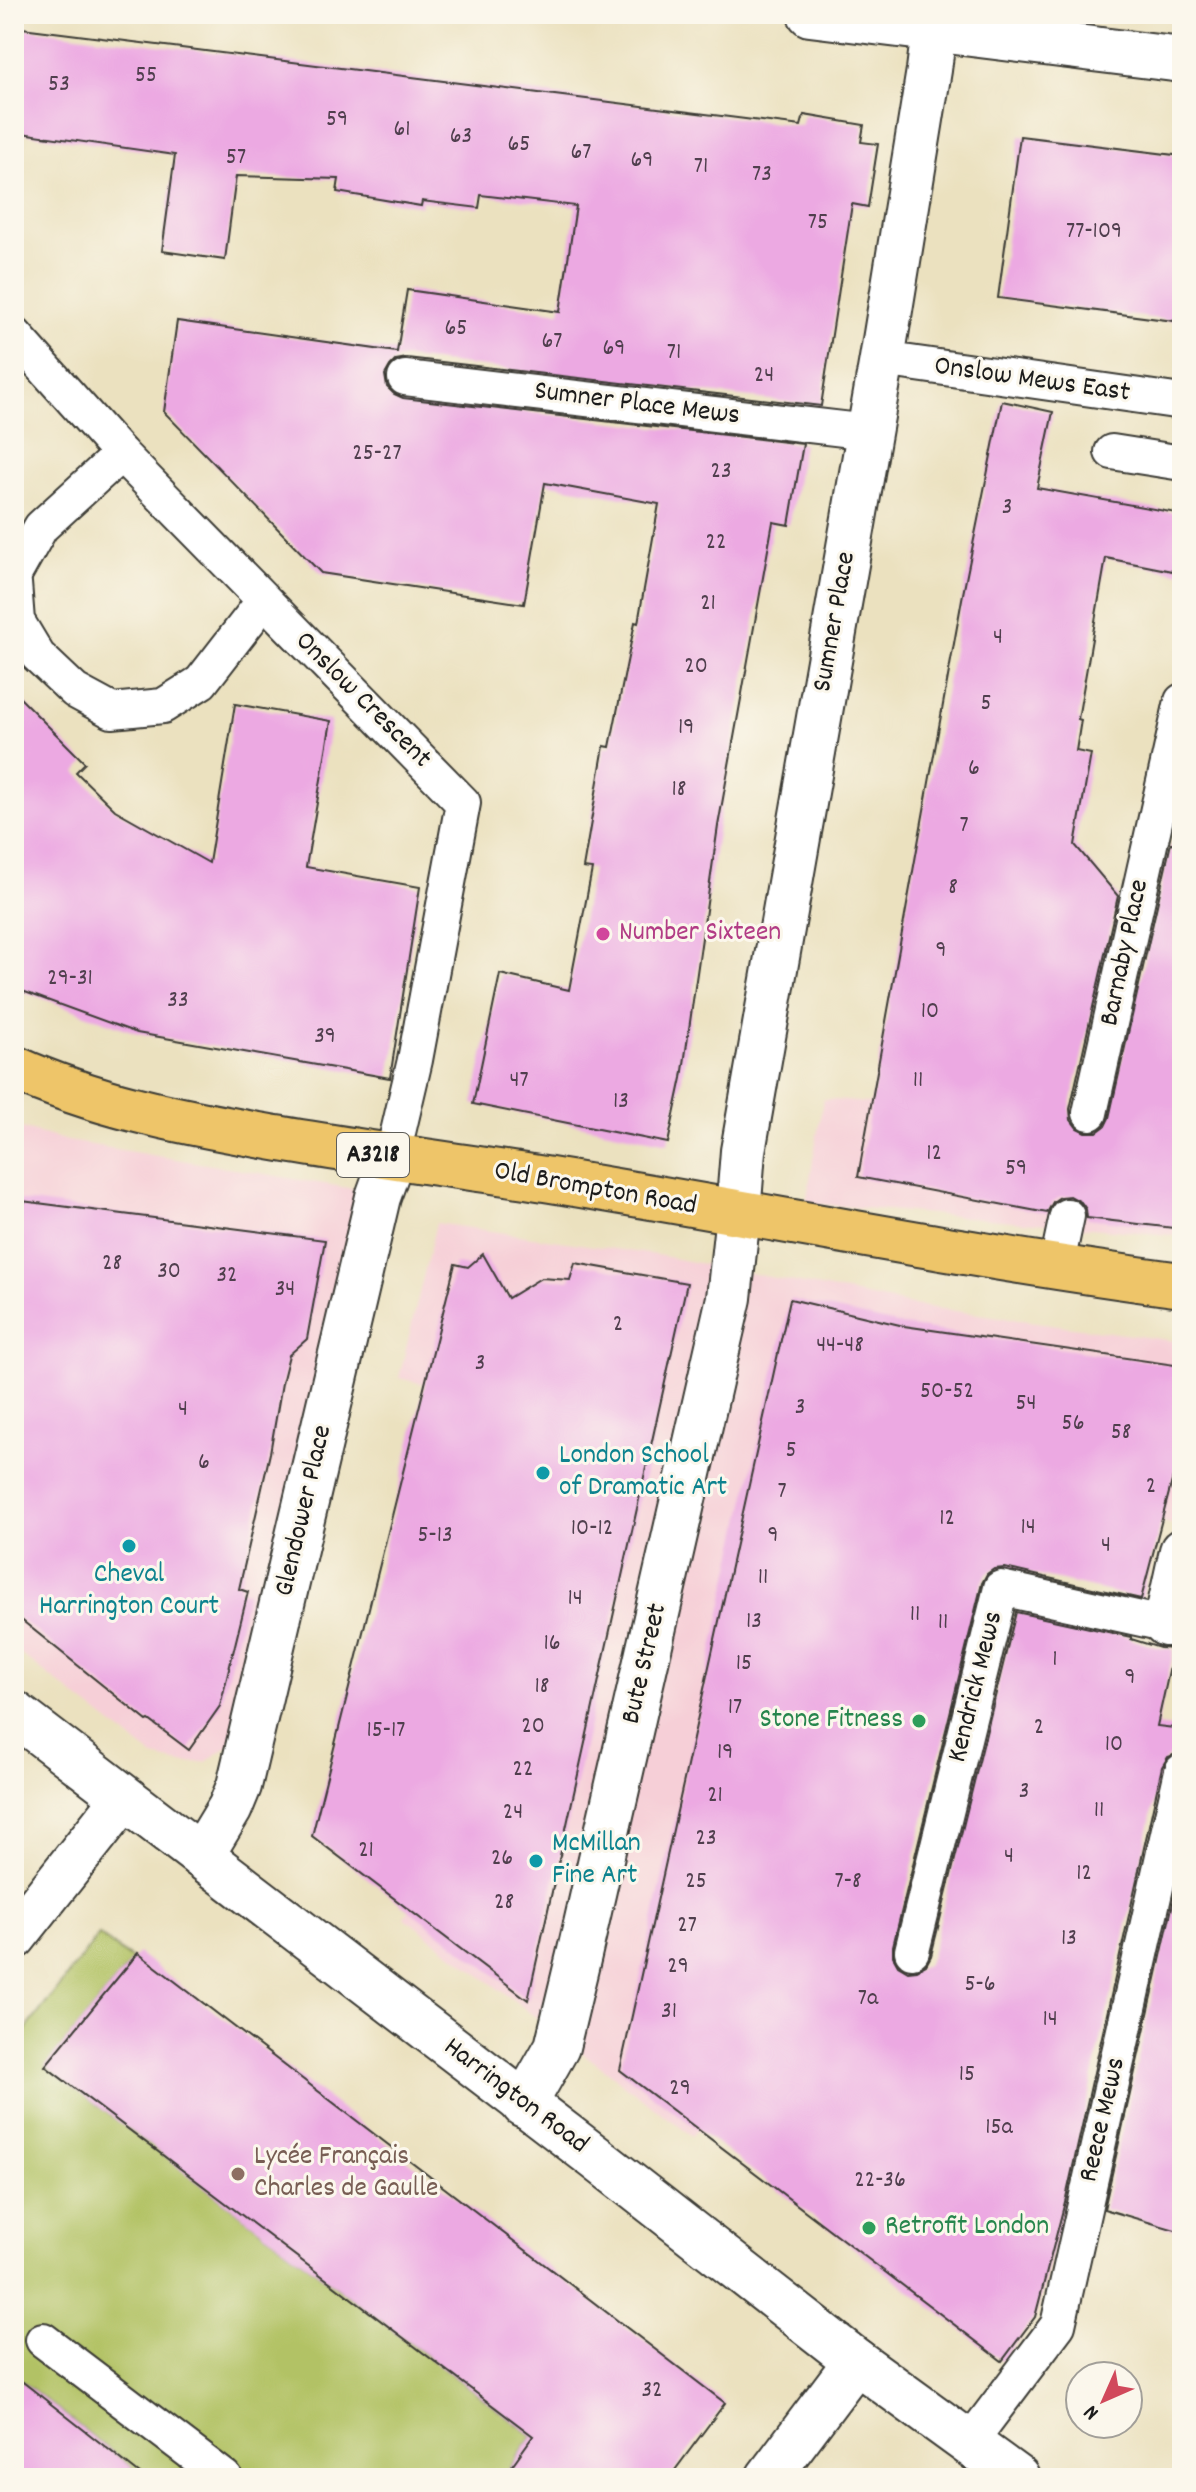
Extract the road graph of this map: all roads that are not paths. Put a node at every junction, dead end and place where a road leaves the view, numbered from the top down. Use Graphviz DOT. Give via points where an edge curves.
graph roads {
  1 [pos="810,14"];
  2 [pos="935,22"];
  3 [pos="1182,60"];
  4 [pos="14,334"];
  5 [pos="882,359"];
  6 [pos="405,378"];
  7 [pos="1182,402"];
  8 [pos="869,432"];
  9 [pos="1112,452"];
  10 [pos="121,454"];
  11 [pos="1182,463"];
  12 [pos="14,575"];
  13 [pos="14,583"];
  14 [pos="263,602"];
  15 [pos="1182,701"];
  16 [pos="1172,790"];
  17 [pos="14,1068"];
  18 [pos="1090,1113"];
  19 [pos="392,1158"];
  20 [pos="738,1214"];
  21 [pos="1067,1216"];
  22 [pos="1056,1268"];
  23 [pos="1182,1285"];
  24 [pos="1182,1551"];
  25 [pos="1174,1626"];
  26 [pos="14,1713"];
  27 [pos="1182,1771"];
  28 [pos="124,1798"];
  29 [pos="201,1856"];
  30 [pos="14,1937"];
  31 [pos="912,1951"];
  32 [pos="524,2105"];
  33 [pos="43,2340"];
  34 [pos="856,2361"];
  35 [pos="969,2443"];
  36 [pos="225,2478"];
  37 [pos="768,2478"];
  38 [pos="1017,2478"];
  1 -- 2 [label="street"];
  2 -- 3 [label="street"];
  2 -- 5 [label="street, Sumner Place"];
  4 -- 10 [label="lane, Onslow Crescent"];
  5 -- 7 [label="lane, Onslow Mews East"];
  5 -- 8 [label="street, Sumner Place"];
  6 -- 8 [label="lane, Sumner Place Mews"];
  8 -- 20 [label="street, Sumner Place" via="743,1151"];
  9 -- 11 [label="lane"];
  10 -- 12 [label="lane" via="41,527"];
  10 -- 14 [label="lane, Onslow Crescent"];
  13 -- 14 [label="lane" via="17,621 38,656 75,691 112,711 163,706 201,682"];
  14 -- 19 [label="lane, Onslow Crescent" via="463,803"];
  15 -- 16 [label="lane, Barnaby Place"];
  16 -- 18 [label="lane, Barnaby Place"];
  17 -- 19 [label="main road, Old Brompton Road / A3218" via="105,1103"];
  19 -- 20 [label="main road, Old Brompton Road / A3218"];
  19 -- 29 [label="street, Glendower Place" via="378,1197 239,1786"];
  20 -- 22 [label="main road, Old Brompton Road / A3218"];
  20 -- 32 [label="street, Bute Street" via="729,1298 557,2047"];
  21 -- 22 [label="lane"];
  22 -- 23 [label="main road, Old Brompton Road / A3218"];
  24 -- 25 [label="street"];
  25 -- 31 [label="lane, Kendrick Mews" via="1001,1588"];
  26 -- 28 [label="street, Harrington Road"];
  27 -- 35 [label="lane, Reece Mews" via="1058,2325"];
  28 -- 29 [label="street, Harrington Road"];
  28 -- 30 [label="street"];
  29 -- 32 [label="street, Harrington Road"];
  32 -- 34 [label="street, Harrington Road"];
  33 -- 36 [label="lane"];
  34 -- 35 [label="street, Harrington Road"];
  34 -- 37 [label="street"];
  35 -- 38 [label="street, Harrington Road"];
}
